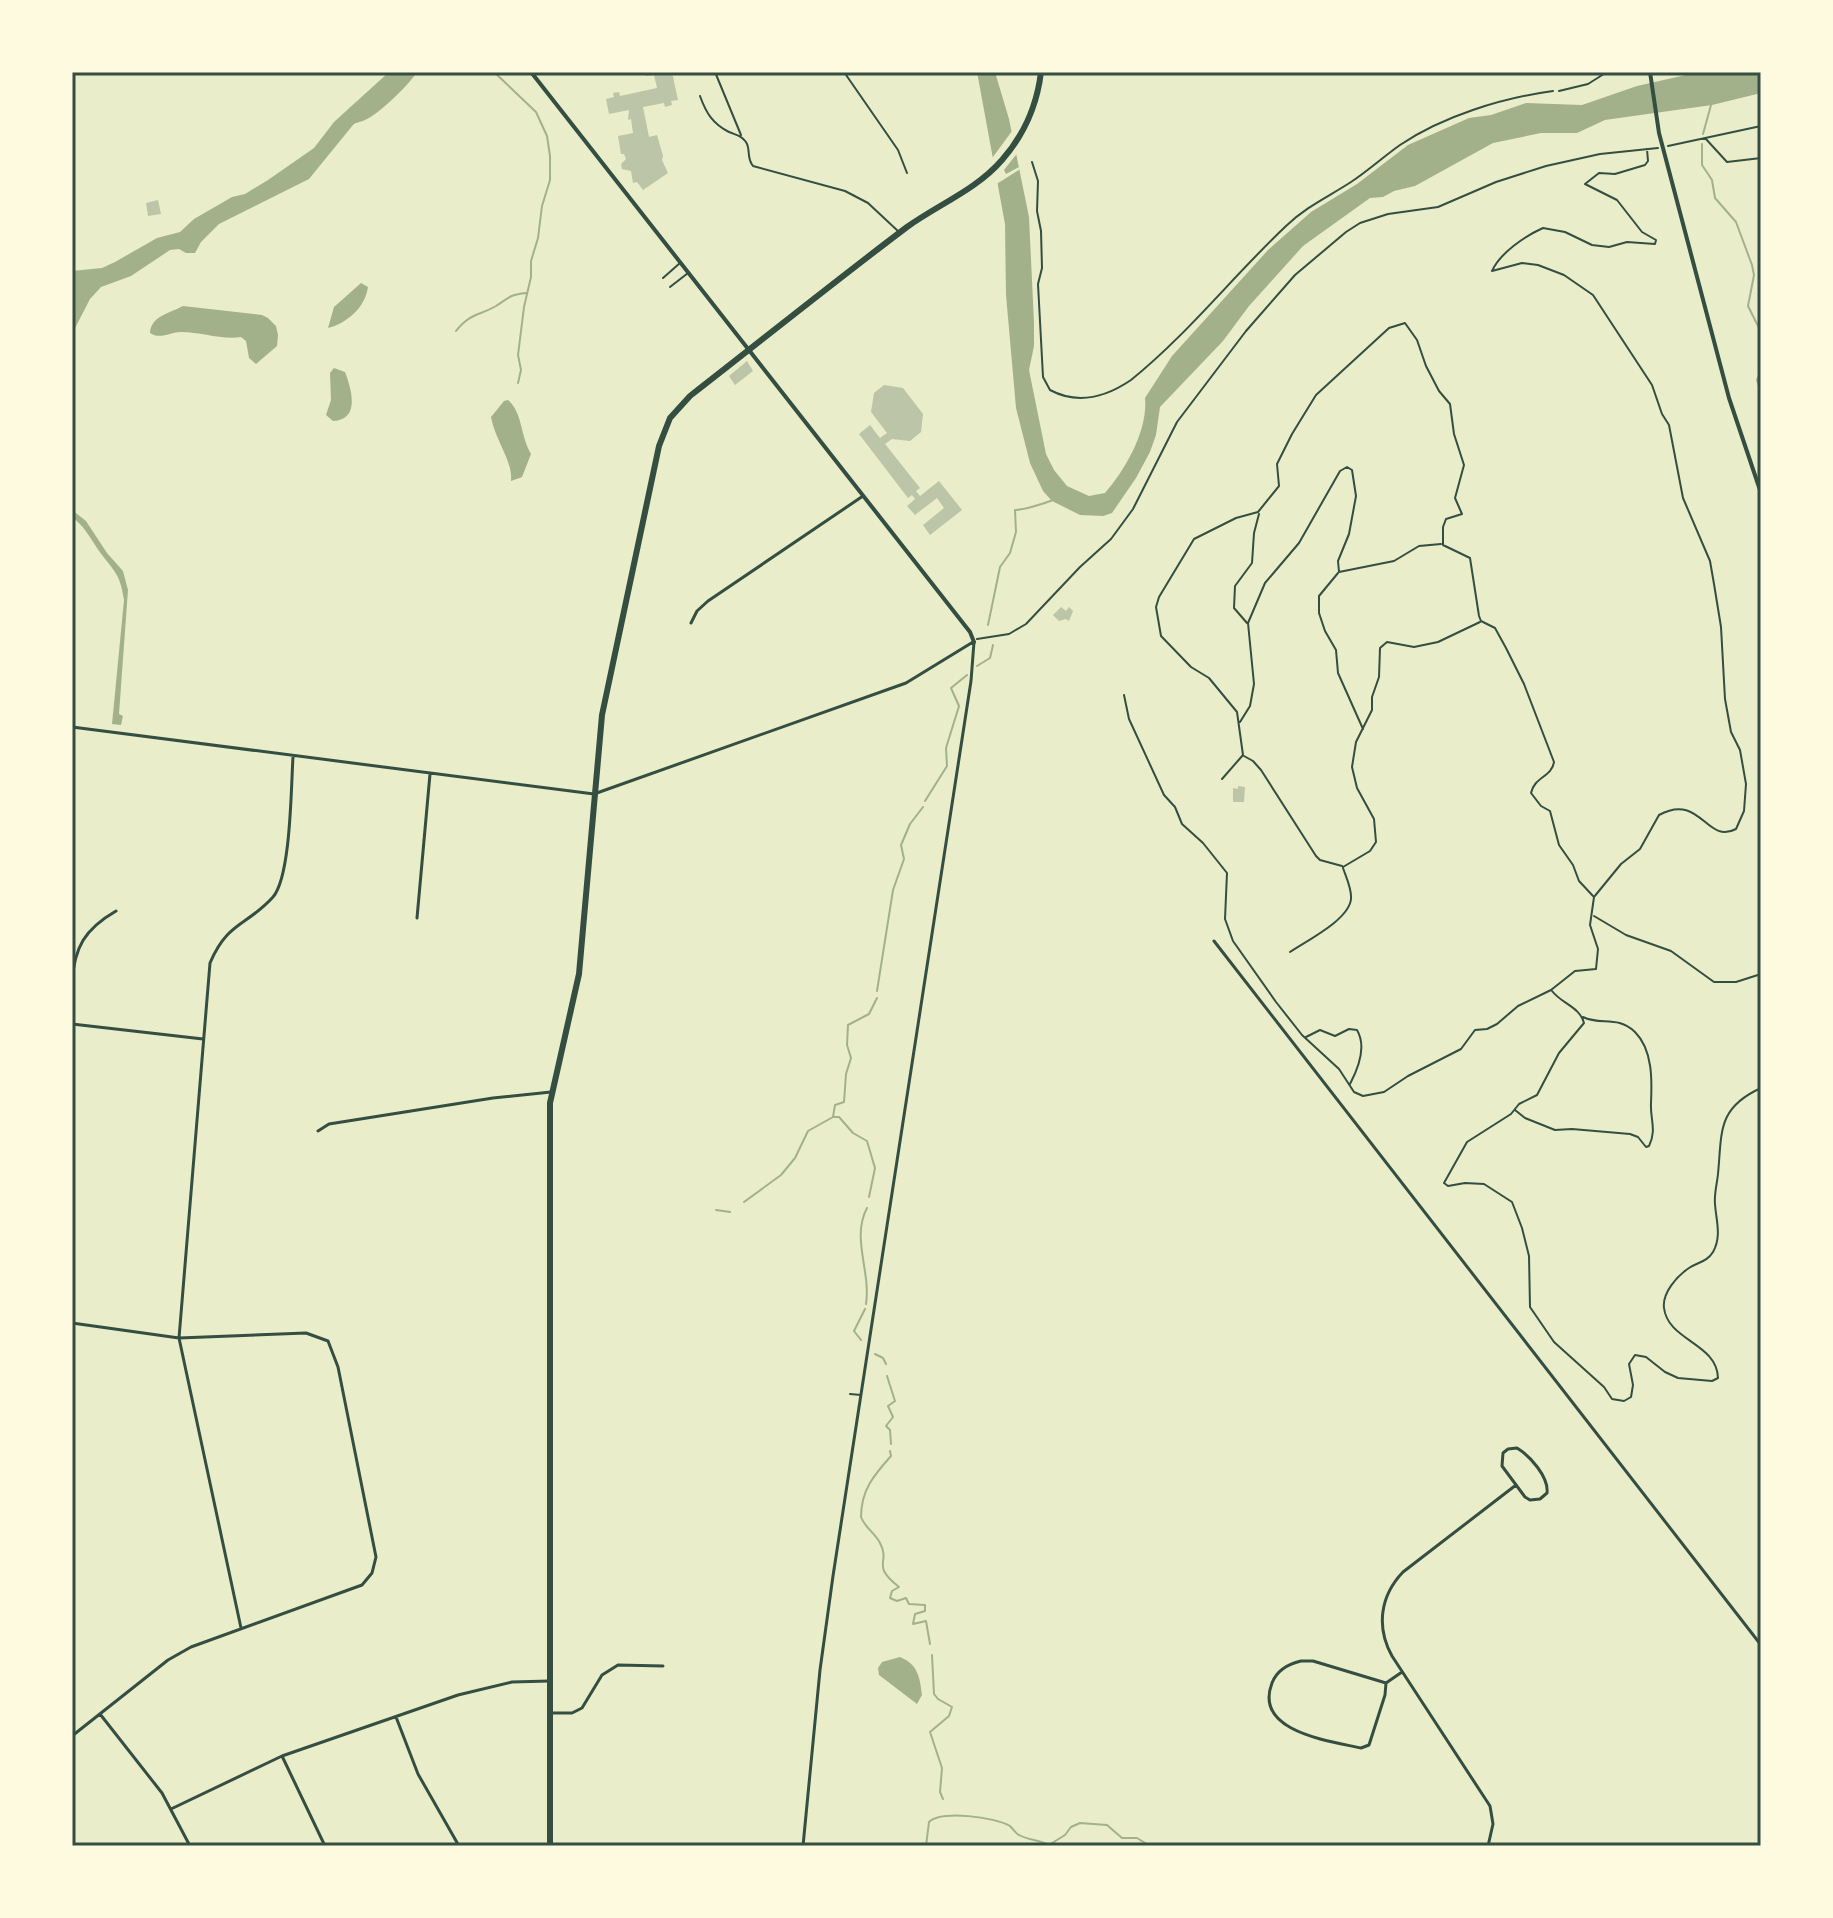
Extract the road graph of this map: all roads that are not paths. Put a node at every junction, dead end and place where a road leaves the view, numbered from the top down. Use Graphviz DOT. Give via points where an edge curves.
graph roads {
  1 [pos="531,72"];
  2 [pos="715,72"];
  3 [pos="844,72"];
  4 [pos="1041,72"];
  5 [pos="1607,72"];
  6 [pos="1650,72"];
  7 [pos="1559,91"];
  8 [pos="700,96"];
  9 [pos="741,136"];
  10 [pos="907,173"];
  11 [pos="900,233"];
  12 [pos="681,262"];
  13 [pos="690,272"];
  14 [pos="663,278"];
  15 [pos="670,287"];
  16 [pos="750,349"];
  17 [pos="1761,493"];
  18 [pos="863,496"];
  19 [pos="691,623"];
  20 [pos="974,642"];
  21 [pos="72,727"];
  22 [pos="294,757"];
  23 [pos="430,774"];
  24 [pos="594,794"];
  25 [pos="116,911"];
  26 [pos="417,918"];
  27 [pos="1214,941"];
  28 [pos="72,983"];
  29 [pos="72,1024"];
  30 [pos="203,1039"];
  31 [pos="551,1092"];
  32 [pos="318,1131"];
  33 [pos="72,1323"];
  34 [pos="179,1338"];
  35 [pos="850,1394"];
  36 [pos="861,1395"];
  37 [pos="1516,1485"];
  38 [pos="241,1628"];
  39 [pos="1761,1645"];
  40 [pos="663,1666"];
  41 [pos="1402,1672"];
  42 [pos="549,1681"];
  43 [pos="1386,1683"];
  44 [pos="549,1713"];
  45 [pos="99,1714"];
  46 [pos="396,1717"];
  47 [pos="72,1736"];
  48 [pos="282,1756"];
  49 [pos="171,1809"];
  50 [pos="190,1846"];
  51 [pos="325,1846"];
  52 [pos="459,1846"];
  53 [pos="550,1846"];
  54 [pos="803,1846"];
  55 [pos="1488,1846"];
  1 -- 12 [label="street"];
  2 -- 9 [label="lane"];
  3 -- 10 [label="lane" via="898,150"];
  4 -- 11 [label="main road" via="1028,120 992,171"];
  5 -- 7 [label="lane" via="1588,84"];
  6 -- 17 [label="street" via="1657,123 1733,412"];
  8 -- 9 [label="lane" via="711,119"];
  9 -- 11 [label="lane" via="753,166 845,191 880,212"];
  11 -- 16 [label="main road"];
  12 -- 13 [label="street"];
  12 -- 14 [label="lane"];
  13 -- 15 [label="lane"];
  13 -- 16 [label="street"];
  16 -- 18 [label="street"];
  16 -- 24 [label="main road" via="684,401 661,438 609,677"];
  18 -- 19 [label="street" via="708,601"];
  18 -- 20 [label="street"];
  20 -- 24 [label="street" via="906,683"];
  20 -- 36 [label="street"];
  21 -- 22 [label="street"];
  22 -- 23 [label="street"];
  22 -- 30 [label="street" via="283,873 274,896 219,943 210,963"];
  23 -- 24 [label="street"];
  23 -- 26 [label="street"];
  24 -- 31 [label="main road" via="579,974"];
  25 -- 28 [label="street" via="93,924 73,961"];
  27 -- 39 [label="street"];
  29 -- 30 [label="street"];
  30 -- 34 [label="street"];
  31 -- 32 [label="street" via="329,1124"];
  31 -- 42 [label="main road"];
  33 -- 34 [label="street"];
  34 -- 38 [label="street"];
  34 -- 38 [label="street" via="314,1334 328,1341 341,1381 376,1550 372,1573 362,1585"];
  35 -- 36 [label="lane"];
  36 -- 54 [label="street" via="824,1636"];
  37 -- 37 [label="street" via="1534,1500 1547,1489 1524,1453 1511,1448 1501,1463"];
  37 -- 41 [label="street" via="1408,1568 1389,1590 1383,1632"];
  38 -- 45 [label="street" via="168,1660"];
  40 -- 44 [label="street" via="614,1667 602,1675 582,1708"];
  41 -- 43 [label="street"];
  41 -- 55 [label="street" via="1490,1806"];
  42 -- 44 [label="main road"];
  42 -- 46 [label="street" via="479,1688"];
  43 -- 43 [label="street" via="1301,1661 1276,1676 1270,1703 1277,1719 1291,1729 1364,1748 1373,1741"];
  44 -- 53 [label="main road"];
  45 -- 47 [label="street"];
  45 -- 49 [label="street"];
  46 -- 48 [label="street"];
  46 -- 52 [label="street" via="418,1774"];
  48 -- 49 [label="street"];
  48 -- 51 [label="street"];
  49 -- 50 [label="street"];
}
